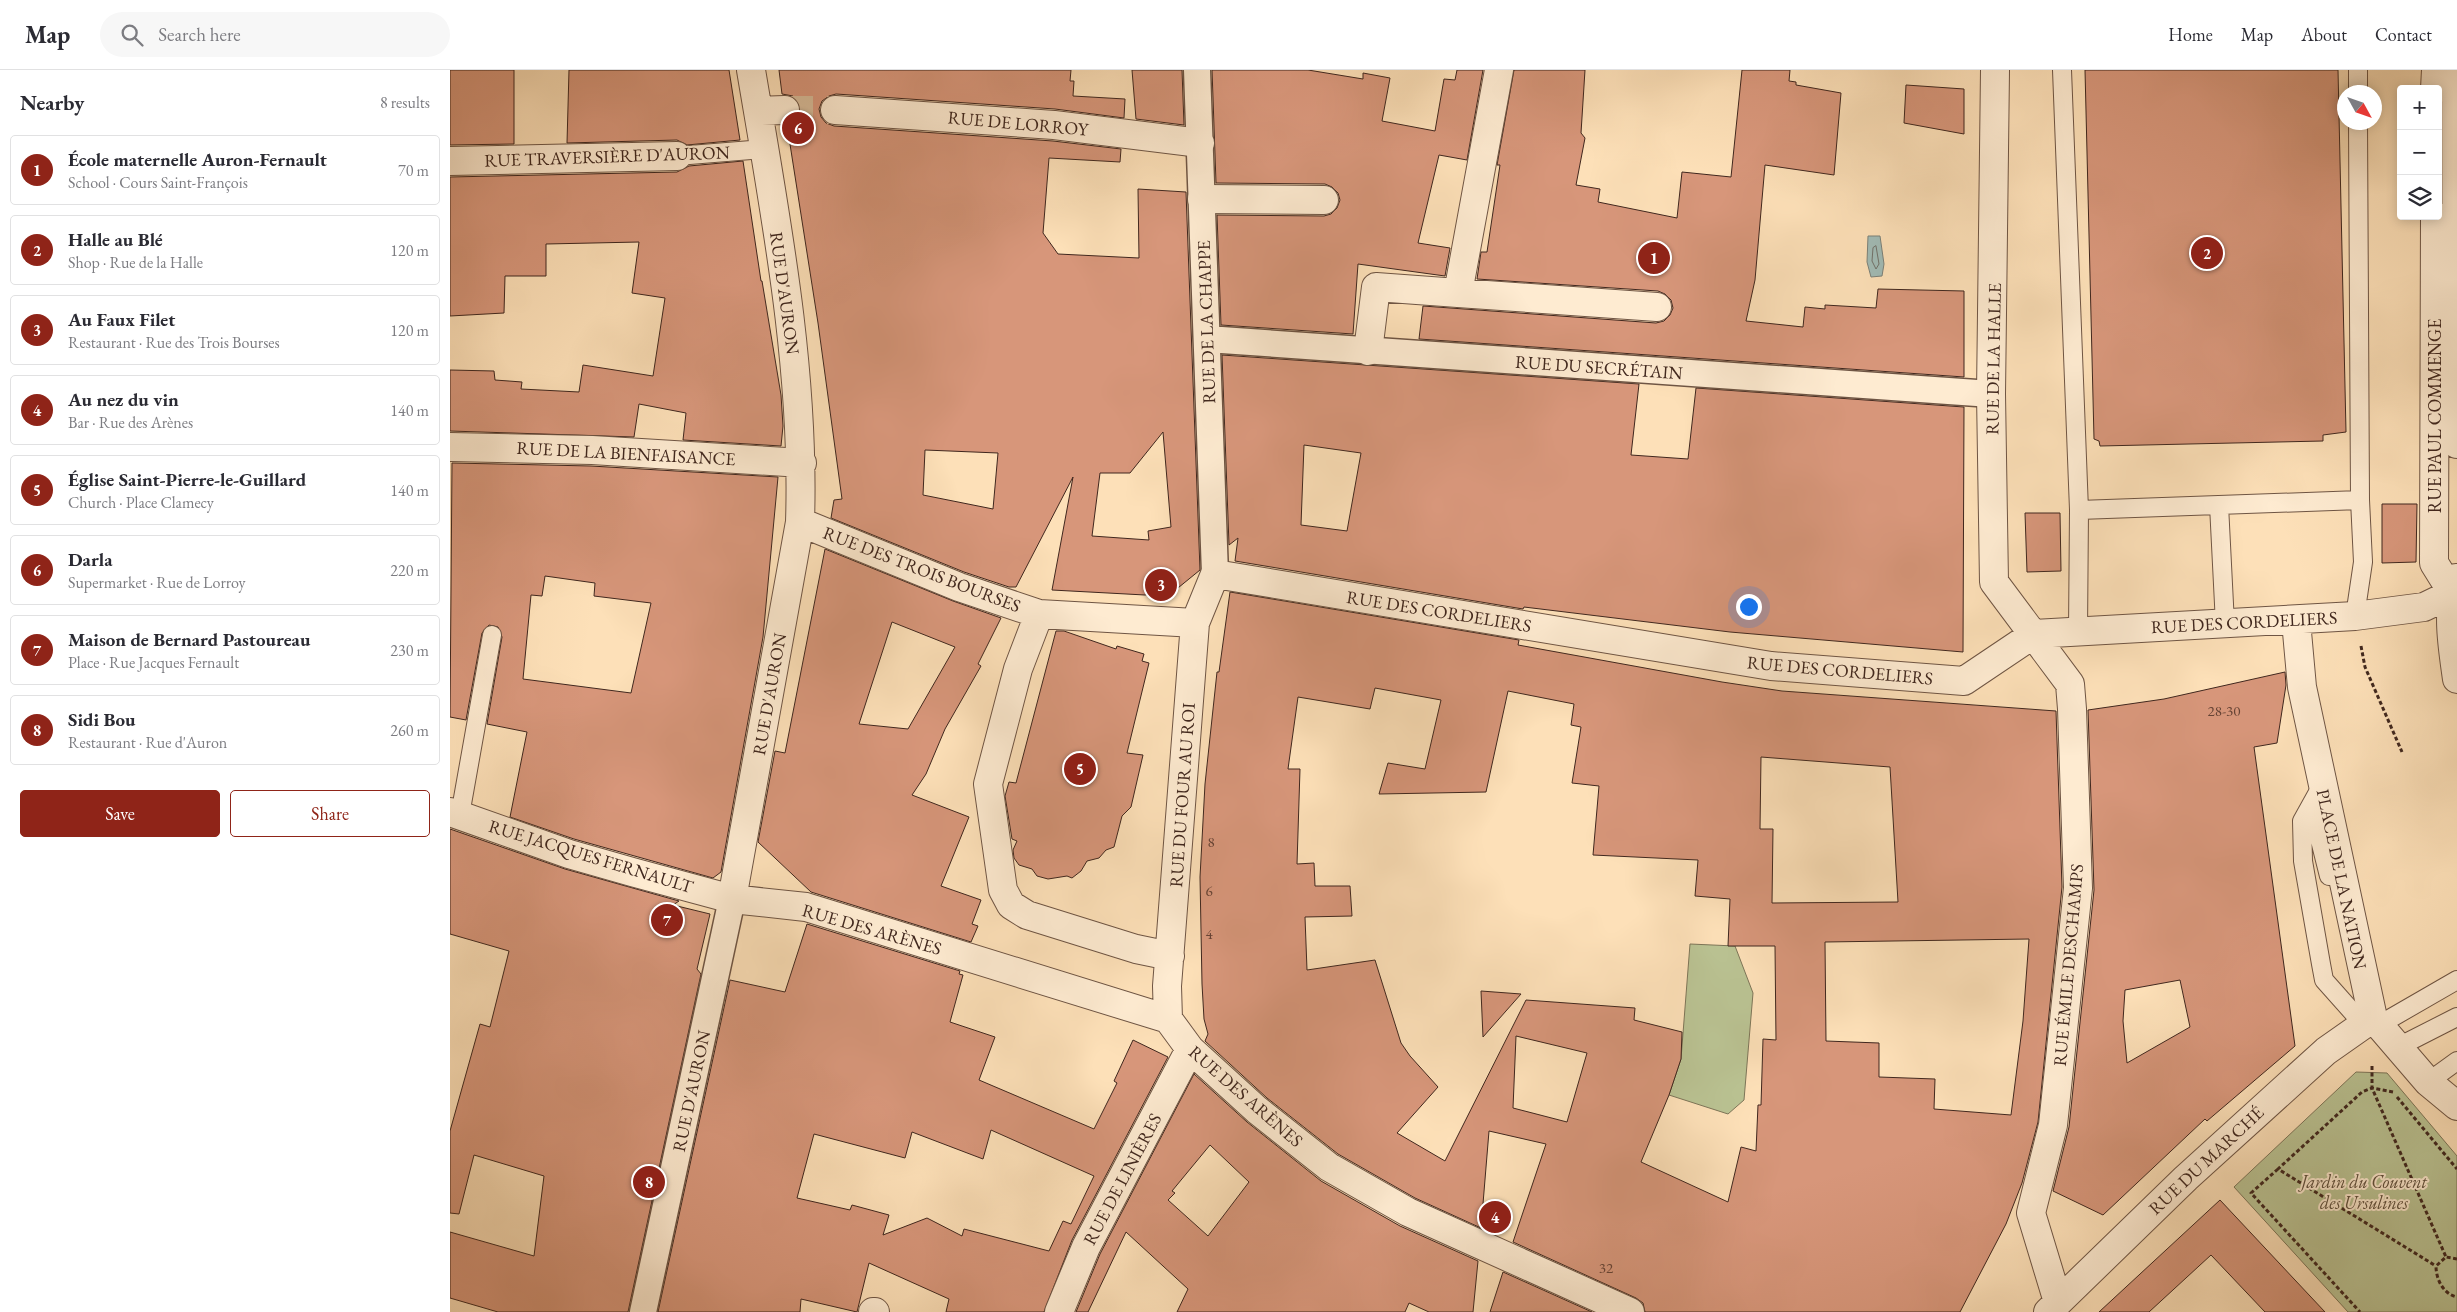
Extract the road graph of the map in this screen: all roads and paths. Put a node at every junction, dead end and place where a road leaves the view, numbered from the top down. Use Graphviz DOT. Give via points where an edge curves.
graph roads {
  1 [pos="751,70"];
  2 [pos="1197,70"];
  3 [pos="1499,70"];
  4 [pos="1995,70"];
  5 [pos="2062,70"];
  6 [pos="2358,70"];
  7 [pos="2436,70"];
  8 [pos="2456,70"];
  9 [pos="2358,85"];
  10 [pos="2436,85"];
  11 [pos="785,110"];
  12 [pos="835,110"];
  13 [pos="758,111"];
  14 [pos="2358,130"];
  15 [pos="1200,143"];
  16 [pos="764,149"];
  17 [pos="677,156"];
  18 [pos="450,160"];
  19 [pos="1202,199"];
  20 [pos="1324,200"];
  21 [pos="2435,220"];
  22 [pos="1458,292"];
  23 [pos="1657,307"];
  24 [pos="1207,339"];
  25 [pos="1368,351"];
  26 [pos="1991,394"];
  27 [pos="2456,402"];
  28 [pos="2457,444"];
  29 [pos="450,447"];
  30 [pos="802,463"];
  31 [pos="2360,500"];
  32 [pos="2219,505"];
  33 [pos="2079,510"];
  34 [pos="800,522"];
  35 [pos="1215,574"];
  36 [pos="2455,586"];
  37 [pos="1039,614"];
  38 [pos="2356,616"];
  39 [pos="2296,621"];
  40 [pos="1194,623"];
  41 [pos="2225,624"];
  42 [pos="2078,632"];
  43 [pos="2034,634"];
  44 [pos="492,636"];
  45 [pos="2362,653"];
  46 [pos="2457,679"];
  47 [pos="2402,752"];
  48 [pos="2322,785"];
  49 [pos="455,814"];
  50 [pos="732,899"];
  51 [pos="1170,956"];
  52 [pos="2457,980"];
  53 [pos="2457,1018"];
  54 [pos="1168,1019"];
  55 [pos="2372,1022"];
  56 [pos="2398,1047"];
  57 [pos="1190,1049"];
  58 [pos="2457,1061"];
  59 [pos="2372,1073"];
  60 [pos="2428,1082"];
  61 [pos="2372,1088"];
  62 [pos="2456,1104"];
  63 [pos="2278,1169"];
  64 [pos="2457,1169"];
  65 [pos="2446,1257"];
  66 [pos="2457,1259"];
  67 [pos="2436,1266"];
  68 [pos="2457,1296"];
  69 [pos="2053,1307"];
  70 [pos="643,1312"];
  71 [pos="1059,1312"];
  72 [pos="1630,1312"];
  73 [pos="2360,1312"];
  1 -- 13 [label="street, RUE D'AURON"];
  2 -- 15 [label="street, RUE DE LA CHAPPE"];
  3 -- 22 [label="street"];
  4 -- 26 [label="street, RUE DE LA HALLE"];
  5 -- 33 [label="lane"];
  6 -- 9 [label="lane"];
  7 -- 10 [label="street"];
  8 -- 27 [label="street, RUE PAUL COMMENGE"];
  11 -- 13 [label="street"];
  12 -- 15 [label="street, RUE DE LORROY" via="1054,125"];
  13 -- 16 [label="street, RUE D'AURON"];
  14 -- 31 [label="lane"];
  15 -- 19 [label="street, RUE DE LA CHAPPE"];
  16 -- 17 [label="lane, RUE TRAVERSIÈRE D'AURON"];
  16 -- 30 [label="street, RUE D'AURON" via="796,370"];
  17 -- 18 [label="street, RUE TRAVERSIÈRE D'AURON"];
  19 -- 20 [label="street"];
  19 -- 24 [label="street, RUE DE LA CHAPPE"];
  21 -- 36 [label="street, RUE PAUL COMMENGE" via="2434,563"];
  22 -- 23 [label="street"];
  22 -- 25 [label="street" via="1376,287"];
  24 -- 25 [label="street, RUE DU SECRÉTAIN"];
  24 -- 35 [label="street, RUE DE LA CHAPPE"];
  25 -- 26 [label="street, RUE DU SECRÉTAIN"];
  26 -- 43 [label="street, RUE DE LA HALLE" via="1994,582"];
  27 -- 28 [label="street, RUE PAUL COMMENGE"];
  29 -- 30 [label="street, RUE DE LA BIENFAISANCE" via="592,450"];
  30 -- 34 [label="street, RUE D'AURON"];
  31 -- 32 [label="lane"];
  31 -- 38 [label="lane" via="2363,562"];
  32 -- 33 [label="lane"];
  32 -- 41 [label="lane"];
  33 -- 42 [label="lane"];
  34 -- 37 [label="street, RUE DES TROIS BOURSES" via="959,587"];
  34 -- 50 [label="street, RUE D'AURON"];
  35 -- 40 [label="street, RUE DU FOUR AU ROI"];
  35 -- 43 [label="street, RUE DES CORDELIERS" via="1771,666 1964,681"];
  36 -- 38 [label="street, RUE DES CORDELIERS" via="2424,607"];
  36 -- 46 [label="street" via="2450,627"];
  37 -- 40 [label="street, RUE DES TROIS BOURSES"];
  37 -- 51 [label="street" via="1018,669 988,784 1003,890 1011,905 1027,915 1136,949"];
  38 -- 39 [label="street, RUE DES CORDELIERS"];
  39 -- 41 [label="street, RUE DES CORDELIERS"];
  39 -- 48 [label="street, PLACE DE LA NATION" via="2302,687"];
  40 -- 51 [label="street, RUE DU FOUR AU ROI"];
  41 -- 42 [label="street, RUE DES CORDELIERS"];
  42 -- 43 [label="street, RUE DES CORDELIERS"];
  43 -- 69 [label="street, RUE ÉMILE DESCHAMPS" via="2070,684 2078,888 2053,1125 2031,1213"];
  44 -- 49 [label="lane"];
  45 -- 47 [label="path"];
  48 -- 55 [label="street, PLACE DE LA NATION"];
  48 -- 55 [label="lane" via="2302,821 2303,861 2324,980"];
  49 -- 50 [label="street, RUE JACQUES FERNAULT" via="569,854"];
  50 -- 54 [label="street, RUE DES ARÈNES" via="806,907"];
  50 -- 70 [label="street, RUE D'AURON"];
  51 -- 54 [label="street, RUE DU FOUR AU ROI"];
  52 -- 55 [label="lane"];
  53 -- 56 [label="lane"];
  54 -- 57 [label="street, RUE DES ARÈNES"];
  55 -- 56 [label="street, PLACE DE LA NATION"];
  55 -- 69 [label="street, RUE DU MARCHÉ" via="2326,1051 2186,1178"];
  56 -- 60 [label="street, PLACE DE LA NATION"];
  57 -- 71 [label="street, RUE DE LINIÈRES" via="1086,1247"];
  57 -- 72 [label="street, RUE DES ARÈNES" via="1256,1110 1329,1166 1408,1212"];
  58 -- 60 [label="lane"];
  59 -- 61 [label="path"];
  60 -- 62 [label="street, PLACE DE LA NATION"];
  61 -- 63 [label="path" via="2362,1092"];
  61 -- 64 [label="path" via="2392,1090"];
  61 -- 65 [label="path"];
  63 -- 67 [label="path"];
  63 -- 73 [label="path" via="2251,1193"];
  65 -- 66 [label="path"];
  65 -- 67 [label="path"];
  67 -- 68 [label="path" via="2436,1277 2442,1287"];
}
